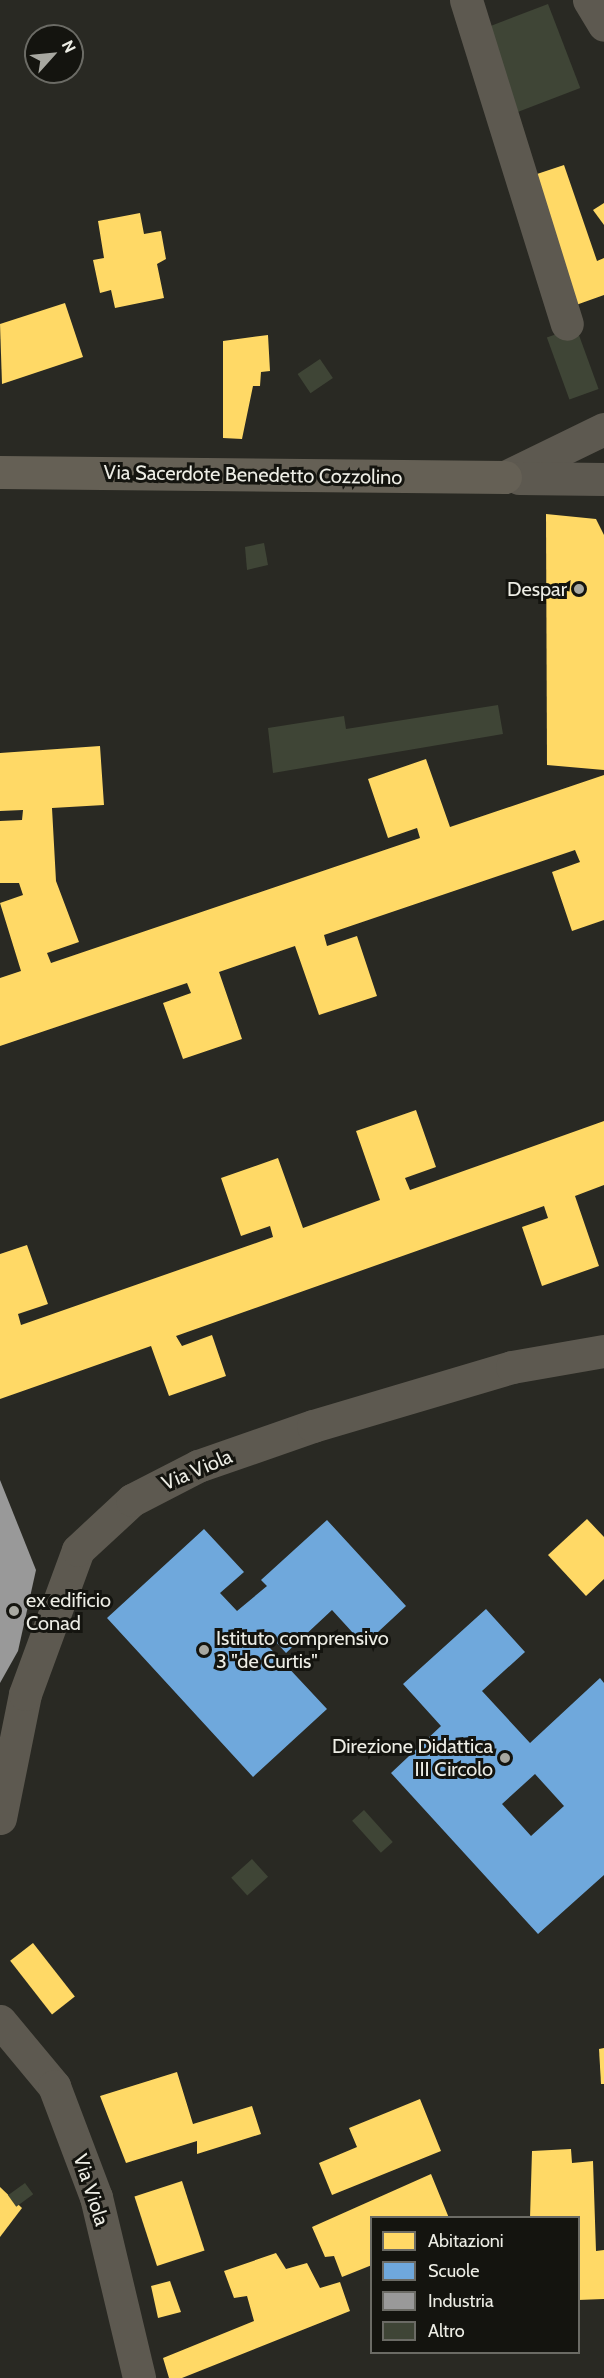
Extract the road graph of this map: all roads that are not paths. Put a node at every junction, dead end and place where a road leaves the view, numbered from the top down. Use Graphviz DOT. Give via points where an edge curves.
graph roads {
  1 [pos="466,0"];
  2 [pos="589,0"];
  3 [pos="604,25"];
  4 [pos="567,324"];
  5 [pos="604,429"];
  6 [pos="0,472"];
  7 [pos="505,477"];
  8 [pos="604,479"];
  9 [pos="604,1352"];
  10 [pos="0,1818"];
  11 [pos="0,2021"];
  12 [pos="139,2378"];
  1 -- 4 [label="street"];
  2 -- 3 [label="street"];
  5 -- 7 [label="street, Via Sacerdote Benedetto Cozzolino"];
  6 -- 7 [label="main road, Via Sacerdote Benedetto Cozzolino"];
  7 -- 8 [label="street, Via Sacerdote Benedetto Cozzolino"];
  9 -- 10 [label="street, Via Viola" via="512,1367 313,1426 198,1466 132,1500 78,1550 25,1695"];
  11 -- 12 [label="street, Via Viola" via="54,2086 96,2198"];
}
